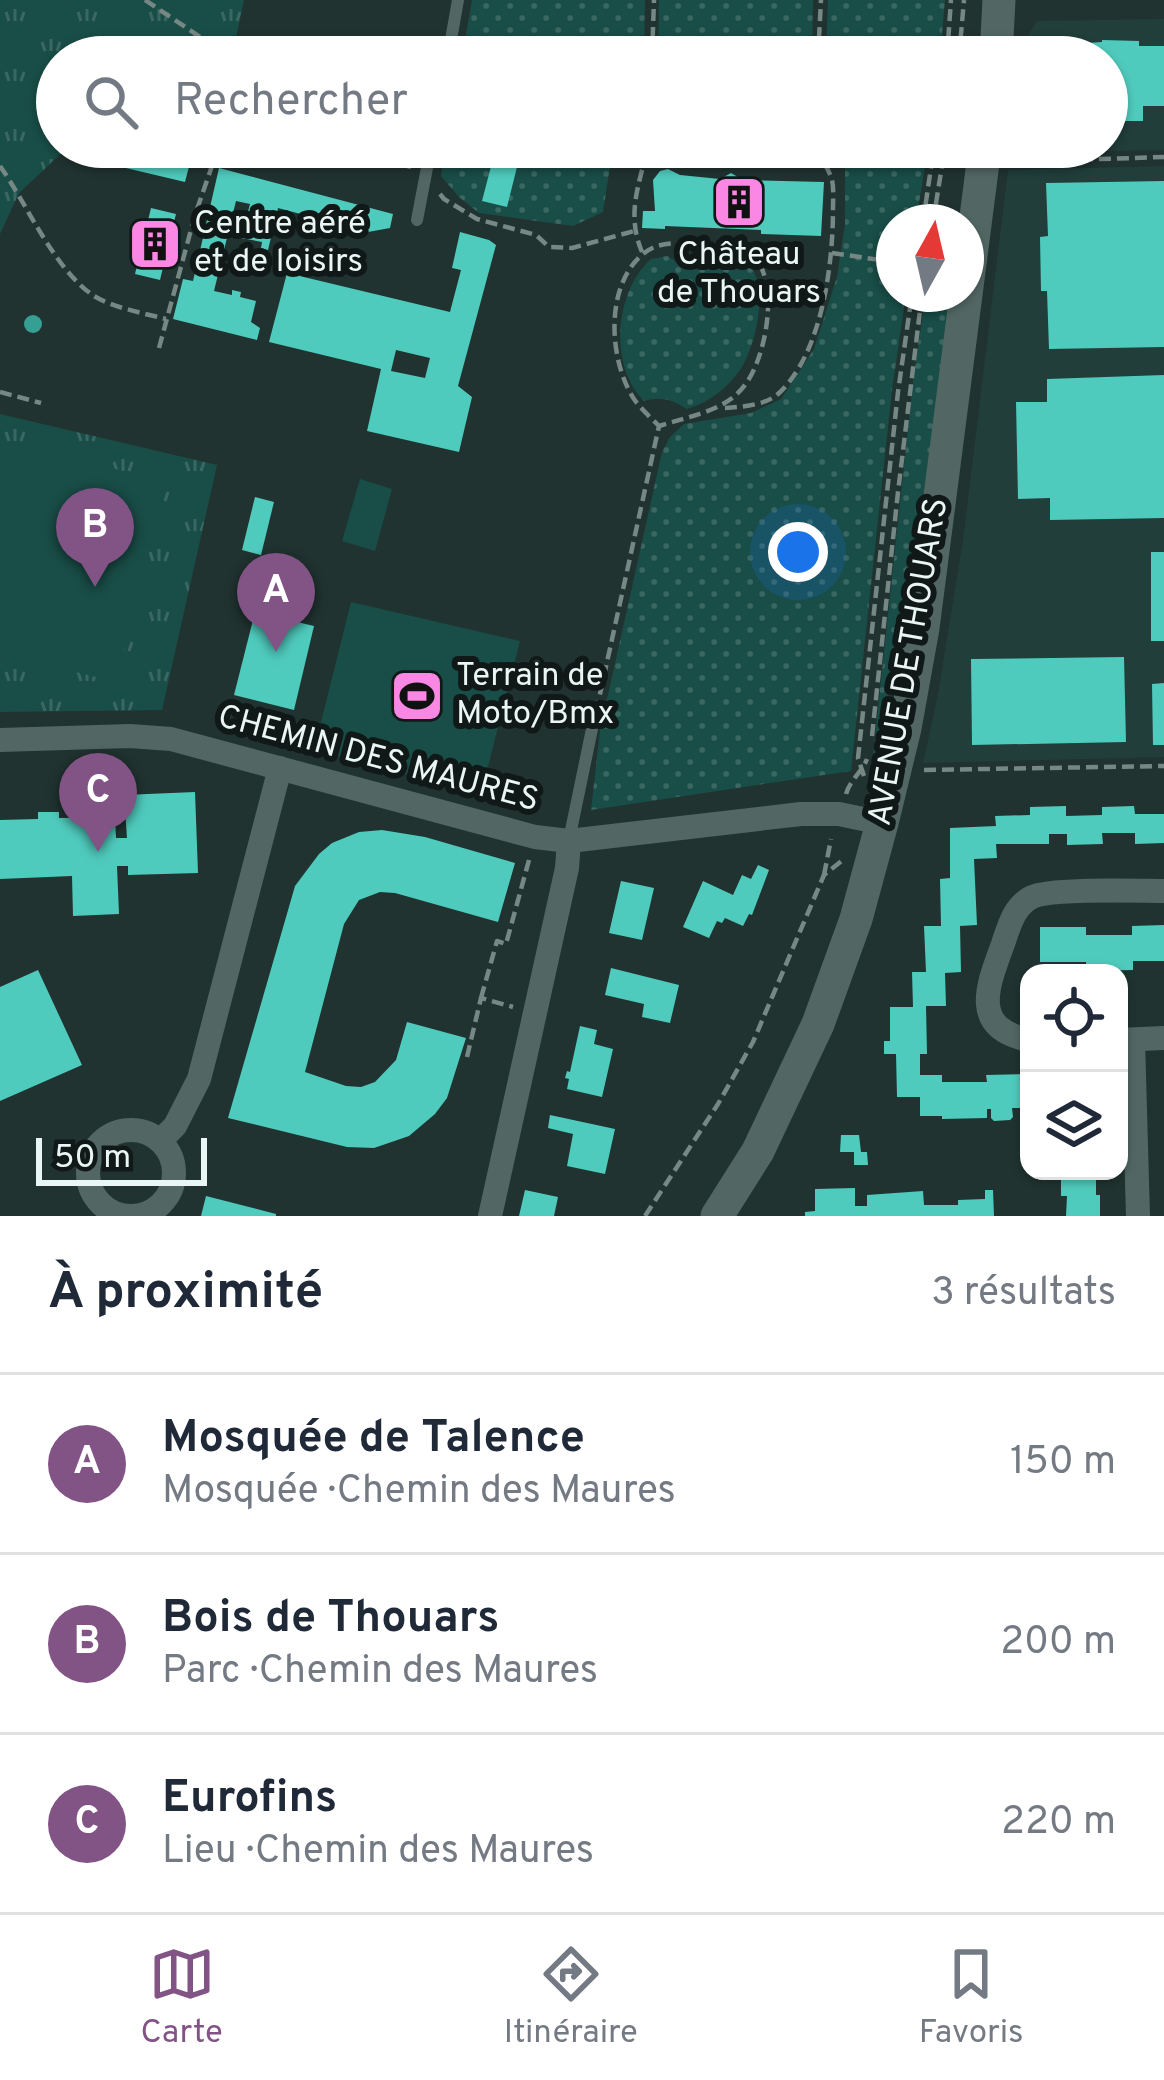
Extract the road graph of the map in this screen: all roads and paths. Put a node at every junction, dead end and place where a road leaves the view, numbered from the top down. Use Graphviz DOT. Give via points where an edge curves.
graph roads {
  1 [pos="145,0"];
  2 [pos="458,0"];
  3 [pos="654,0"];
  4 [pos="820,0"];
  5 [pos="951,0"];
  6 [pos="964,0"];
  7 [pos="998,0"];
  8 [pos="199,36"];
  9 [pos="452,36"];
  10 [pos="653,36"];
  11 [pos="819,36"];
  12 [pos="948,36"];
  13 [pos="961,36"];
  14 [pos="996,36"];
  15 [pos="1164,157"];
  16 [pos="1128,158"];
  17 [pos="0,166"];
  18 [pos="211,168"];
  19 [pos="427,168"];
  20 [pos="643,168"];
  21 [pos="826,168"];
  22 [pos="931,168"];
  23 [pos="942,168"];
  24 [pos="982,168"];
  25 [pos="926,204"];
  26 [pos="936,204"];
  27 [pos="417,220"];
  28 [pos="634,231"];
  29 [pos="536,235"];
  30 [pos="832,253"];
  31 [pos="643,254"];
  32 [pos="876,259"];
  33 [pos="909,312"];
  34 [pos="920,312"];
  35 [pos="166,319"];
  36 [pos="159,348"];
  37 [pos="0,392"];
  38 [pos="41,403"];
  39 [pos="719,408"];
  40 [pos="659,426"];
  41 [pos="592,729"];
  42 [pos="0,740"];
  43 [pos="1164,766"];
  44 [pos="280,768"];
  45 [pos="917,769"];
  46 [pos="862,771"];
  47 [pos="861,818"];
  48 [pos="535,837"];
  49 [pos="569,841"];
  50 [pos="824,874"];
  51 [pos="1164,891"];
  52 [pos="481,998"];
  53 [pos="536,1013"];
  54 [pos="1020,1038"];
  55 [pos="1164,1038"];
  56 [pos="1128,1040"];
  57 [pos="467,1057"];
  58 [pos="1128,1069"];
  59 [pos="160,1142"];
  60 [pos="490,1216"];
  61 [pos="645,1216"];
  62 [pos="717,1216"];
  63 [pos="1138,1216"];
  1 -- 8 [label="path"];
  2 -- 9 [label="lane"];
  3 -- 10 [label="path"];
  4 -- 11 [label="path"];
  5 -- 12 [label="path"];
  6 -- 13 [label="path"];
  7 -- 14 [label="street"];
  15 -- 16 [label="path"];
  17 -- 35 [label="path" via="78,282 98,298"];
  18 -- 35 [label="path"];
  19 -- 27 [label="lane"];
  20 -- 28 [label="path"];
  21 -- 30 [label="path" via="833,182"];
  22 -- 25 [label="path"];
  23 -- 26 [label="path"];
  24 -- 47 [label="street, AVENUE DE THOUARS" via="923,628 904,728"];
  28 -- 29 [label="path" via="572,248 549,247"];
  28 -- 31 [label="path"];
  30 -- 32 [label="path"];
  30 -- 39 [label="path" via="799,368 775,398"];
  31 -- 39 [label="path" via="671,243 737,246 761,267 769,311 763,342 739,395"];
  31 -- 40 [label="path" via="619,296 617,352 636,403"];
  33 -- 46 [label="path, AVENUE DE THOUARS"];
  34 -- 46 [label="path"];
  35 -- 36 [label="path"];
  37 -- 38 [label="path"];
  39 -- 40 [label="path"];
  40 -- 41 [label="path"];
  41 -- 49 [label="lane"];
  42 -- 44 [label="street, CHEMIN DES MAURES" via="171,739"];
  43 -- 45 [label="path"];
  44 -- 48 [label="street, CHEMIN DES MAURES"];
  44 -- 59 [label="street" via="199,1078"];
  46 -- 47 [label="path, AVENUE DE THOUARS" via="868,794"];
  46 -- 47 [label="path" via="848,785"];
  47 -- 49 [label="street, CHEMIN DES MAURES" via="802,814"];
  47 -- 50 [label="path, AVENUE DE THOUARS" via="850,852"];
  47 -- 50 [label="path" via="826,854"];
  47 -- 62 [label="street, AVENUE DE THOUARS" via="856,919 818,1024 758,1151"];
  48 -- 49 [label="street, CHEMIN DES MAURES"];
  48 -- 52 [label="path" via="506,944 497,941"];
  49 -- 53 [label="street"];
  50 -- 61 [label="path, AVENUE DE THOUARS" via="753,1042"];
  51 -- 54 [label="street" via="1045,892 1022,904 989,982 987,1007 999,1028"];
  52 -- 53 [label="path"];
  52 -- 57 [label="path"];
  53 -- 60 [label="street"];
  55 -- 56 [label="street"];
  58 -- 63 [label="street"];
}
